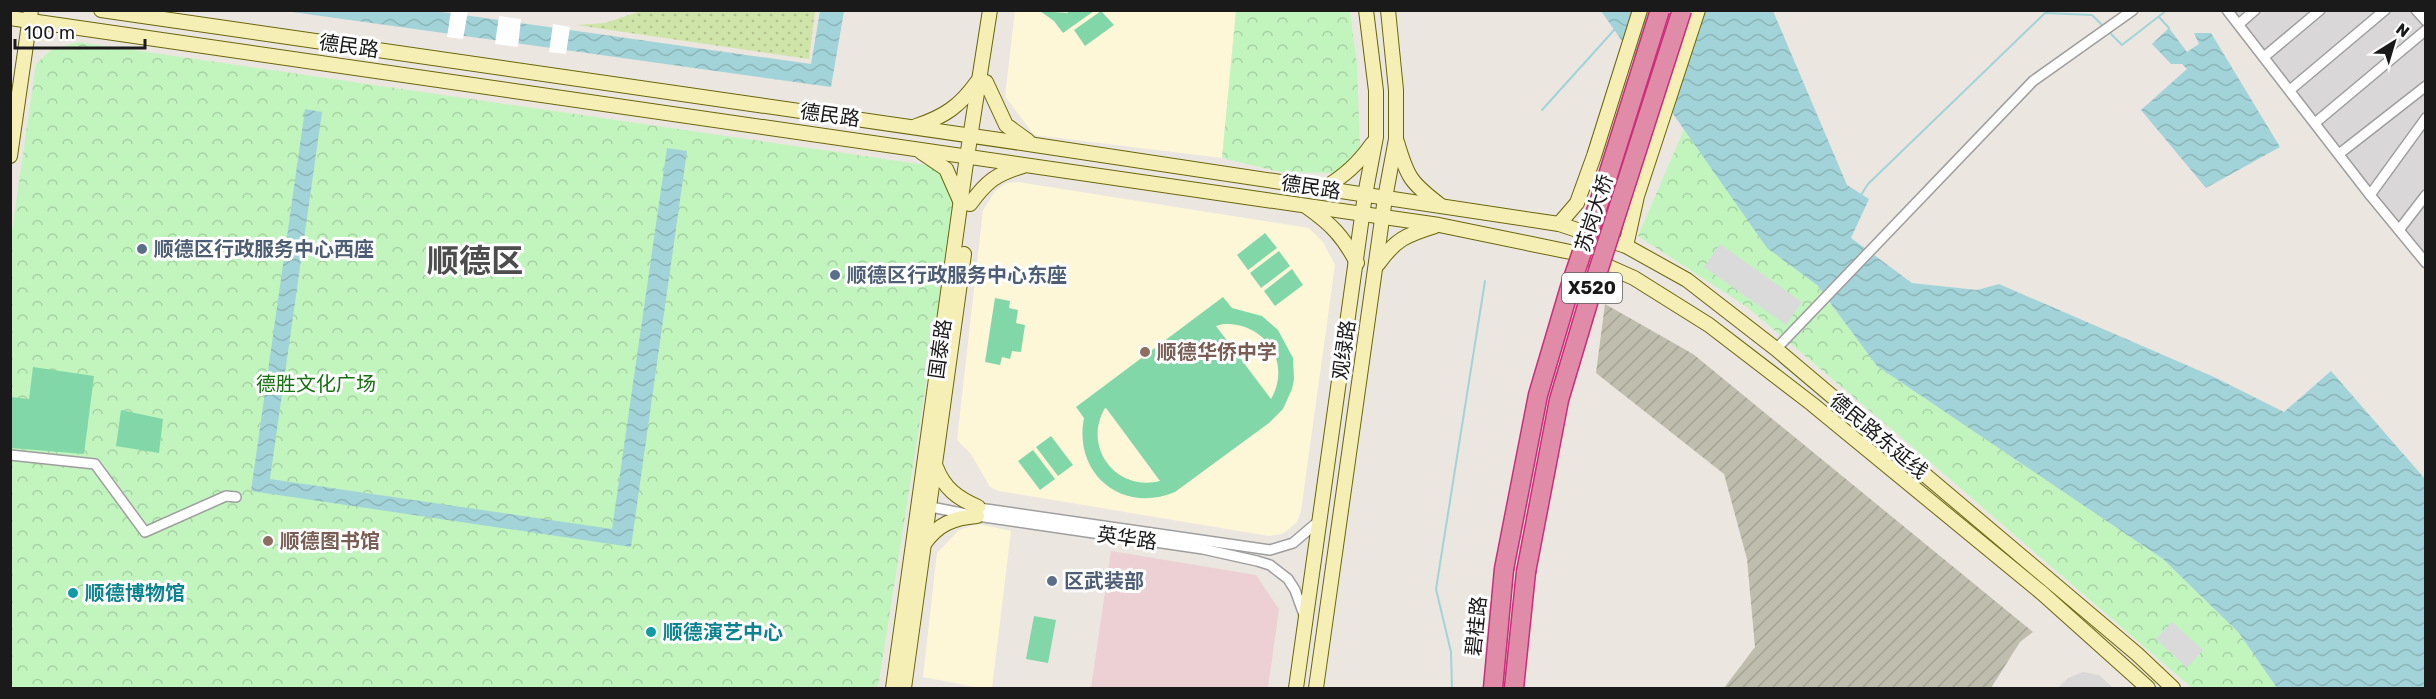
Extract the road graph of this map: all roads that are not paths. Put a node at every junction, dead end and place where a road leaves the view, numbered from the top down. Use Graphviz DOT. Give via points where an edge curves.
graph roads {
  1 [pos="101,10"];
  2 [pos="990,10"];
  3 [pos="996,10"];
  4 [pos="1366,10"];
  5 [pos="1388,10"];
  6 [pos="1640,10"];
  7 [pos="1660,10"];
  8 [pos="1682,10"];
  9 [pos="1698,10"];
  10 [pos="2133,10"];
  11 [pos="2227,10"];
  12 [pos="2256,10"];
  13 [pos="2320,10"];
  14 [pos="2385,10"];
  15 [pos="2416,10"];
  16 [pos="30,16"];
  17 [pos="10,18"];
  18 [pos="2426,21"];
  19 [pos="2239,24"];
  20 [pos="2426,30"];
  21 [pos="2264,57"];
  22 [pos="983,80"];
  23 [pos="2426,86"];
  24 [pos="2290,90"];
  25 [pos="2426,118"];
  26 [pos="2315,123"];
  27 [pos="912,127"];
  28 [pos="975,136"];
  29 [pos="1376,137"];
  30 [pos="1396,139"];
  31 [pos="1035,145"];
  32 [pos="914,148"];
  33 [pos="2339,154"];
  34 [pos="10,156"];
  35 [pos="972,156"];
  36 [pos="1026,164"];
  37 [pos="1323,189"];
  38 [pos="1365,195"];
  39 [pos="2370,195"];
  40 [pos="2426,195"];
  41 [pos="1385,198"];
  42 [pos="966,203"];
  43 [pos="1305,205"];
  44 [pos="1442,206"];
  45 [pos="1363,214"];
  46 [pos="1383,217"];
  47 [pos="1559,224"];
  48 [pos="1439,225"];
  49 [pos="2399,231"];
  50 [pos="1626,246"];
  51 [pos="1357,262"];
  52 [pos="2425,262"];
  53 [pos="1377,265"];
  54 [pos="1776,349"];
  55 [pos="10,455"];
  56 [pos="935,465"];
  57 [pos="236,497"];
  58 [pos="924,503"];
  59 [pos="978,512"];
  60 [pos="1320,520"];
  61 [pos="923,546"];
  62 [pos="1504,569"];
  63 [pos="1306,619"];
  64 [pos="893,688"];
  65 [pos="904,688"];
  66 [pos="1296,688"];
  67 [pos="1316,688"];
  68 [pos="1493,688"];
  69 [pos="1514,688"];
  70 [pos="2148,688"];
  71 [pos="2173,688"];
  1 -- 27 [label="main road, 德民路"];
  2 -- 22 [label="main road, 国泰路"];
  3 -- 22 [label="main road, 国泰路"];
  4 -- 29 [label="main road, 观绿路" via="1376,91"];
  5 -- 30 [label="main road, 观绿路" via="1396,90"];
  6 -- 47 [label="main road" via="1577,203"];
  7 -- 62 [label="highway, 苏岗大桥 / X520, bridge" via="1538,395"];
  8 -- 69 [label="highway, 苏岗大桥 / X520, bridge" via="1559,400 1526,572"];
  9 -- 50 [label="main road" via="1643,177"];
  10 -- 54 [label="street" via="2033,81"];
  11 -- 19 [label="street"];
  12 -- 19 [label="street"];
  13 -- 21 [label="street"];
  14 -- 24 [label="street"];
  15 -- 18 [label="street"];
  16 -- 17 [label="main road, 德民路东延线"];
  16 -- 32 [label="main road, 德民路东延线" via="296,61"];
  16 -- 34 [label="main road"];
  19 -- 21 [label="street"];
  20 -- 26 [label="street"];
  21 -- 24 [label="street"];
  22 -- 27 [label="main road" via="953,110"];
  22 -- 28 [label="main road, 国泰路"];
  22 -- 31 [label="main road" via="1006,125"];
  23 -- 33 [label="street"];
  24 -- 26 [label="street"];
  25 -- 39 [label="street"];
  26 -- 33 [label="street"];
  27 -- 28 [label="main road, 德民路"];
  28 -- 31 [label="main road, 德民路"];
  28 -- 35 [label="main road, 国泰路"];
  29 -- 37 [label="main road" via="1360,162"];
  29 -- 38 [label="main road, 观绿路"];
  30 -- 41 [label="main road, 观绿路"];
  30 -- 44 [label="main road" via="1405,171 1418,188"];
  31 -- 37 [label="main road, 德民路"];
  32 -- 35 [label="main road, 德民路东延线"];
  32 -- 42 [label="main road" via="946,169"];
  33 -- 39 [label="street"];
  35 -- 36 [label="main road, 德民路东延线"];
  35 -- 42 [label="main road, 国泰路"];
  36 -- 42 [label="main road" via="992,178"];
  36 -- 43 [label="main road, 德民路东延线"];
  37 -- 38 [label="main road, 德民路"];
  38 -- 41 [label="main road, 德民路"];
  38 -- 45 [label="main road, 观绿路"];
  39 -- 49 [label="street"];
  40 -- 49 [label="street"];
  41 -- 44 [label="main road, 德民路"];
  41 -- 46 [label="main road, 观绿路"];
  42 -- 56 [label="main road, 国泰路"];
  42 -- 58 [label="main road, 国泰路"];
  43 -- 45 [label="main road, 德民路东延线"];
  43 -- 51 [label="main road" via="1332,225"];
  44 -- 47 [label="main road, 德民路"];
  45 -- 46 [label="main road, 德民路东延线"];
  45 -- 51 [label="main road, 观绿路"];
  46 -- 48 [label="main road, 德民路东延线"];
  46 -- 53 [label="main road, 观绿路"];
  47 -- 50 [label="main road, 德民路东延线"];
  48 -- 53 [label="main road" via="1404,236"];
  48 -- 70 [label="main road, 德民路东延线" via="1580,254 1634,278 1709,325 2033,585"];
  49 -- 52 [label="street"];
  50 -- 54 [label="main road, 德民路东延线" via="1687,280"];
  51 -- 60 [label="main road, 观绿路"];
  53 -- 67 [label="main road, 观绿路"];
  54 -- 71 [label="main road, 德民路东延线"];
  55 -- 57 [label="street" via="95,464 146,532 226,496"];
  56 -- 58 [label="main road, 国泰路"];
  56 -- 59 [label="main road" via="948,489"];
  58 -- 59 [label="street, 英华路"];
  58 -- 61 [label="main road, 国泰路"];
  58 -- 64 [label="main road, 国泰路"];
  59 -- 60 [label="street, 英华路" via="1270,550 1293,543"];
  59 -- 61 [label="main road" via="952,520 932,533"];
  59 -- 63 [label="street, 英华路" via="1203,549 1270,565 1292,584"];
  60 -- 63 [label="main road, 观绿路"];
  61 -- 65 [label="main road, 国泰路"];
  62 -- 68 [label="highway, 碧桂路 / X520"];
  63 -- 66 [label="main road, 观绿路"];
}
